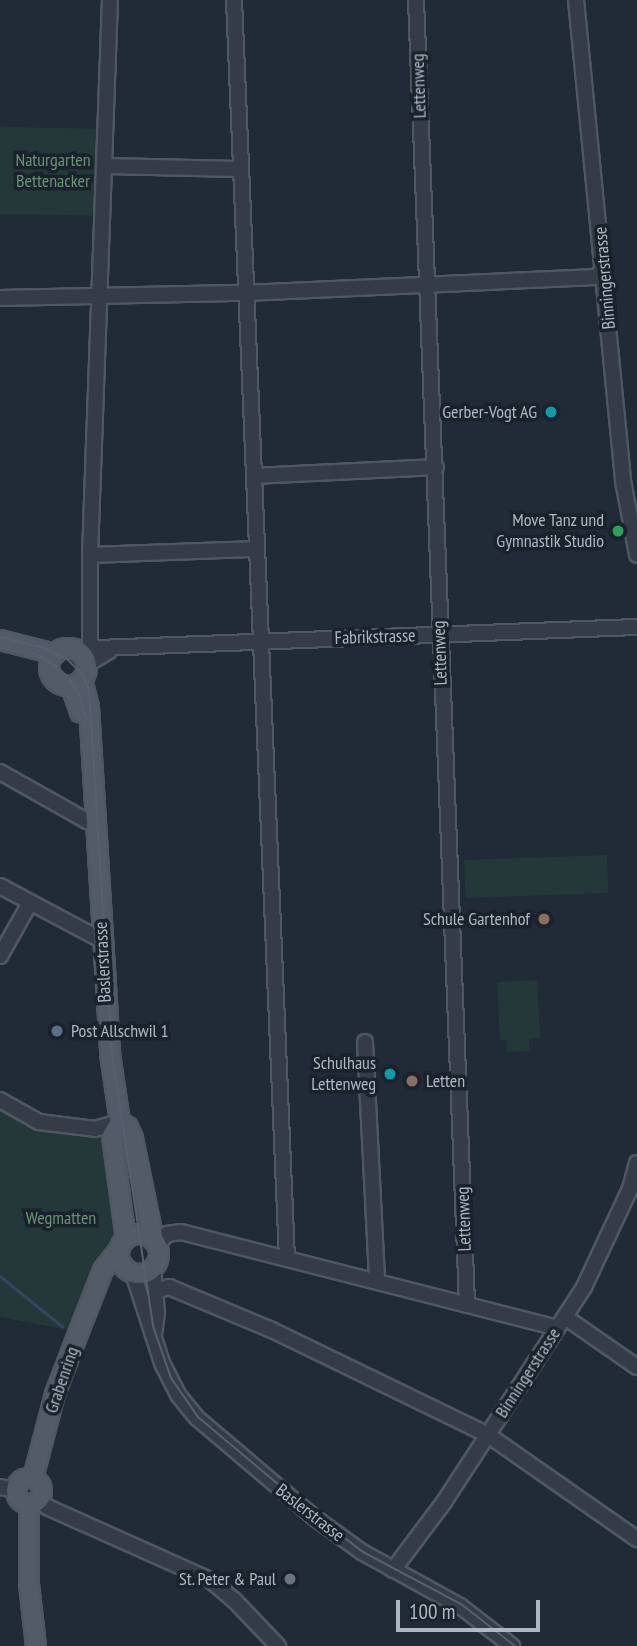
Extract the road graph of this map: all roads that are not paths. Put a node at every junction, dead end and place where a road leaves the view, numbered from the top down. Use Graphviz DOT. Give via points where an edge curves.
graph roads {
  1 [pos="110,0"];
  2 [pos="234,0"];
  3 [pos="416,0"];
  4 [pos="576,0"];
  5 [pos="104,166"];
  6 [pos="241,169"];
  7 [pos="604,269"];
  8 [pos="425,283"];
  9 [pos="245,293"];
  10 [pos="99,296"];
  11 [pos="0,298"];
  12 [pos="436,467"];
  13 [pos="256,476"];
  14 [pos="257,548"];
  15 [pos="90,555"];
  16 [pos="637,555"];
  17 [pos="637,627"];
  18 [pos="439,635"];
  19 [pos="1,640"];
  20 [pos="259,642"];
  21 [pos="52,659"];
  22 [pos="82,667"];
  23 [pos="0,772"];
  24 [pos="94,802"];
  25 [pos="0,886"];
  26 [pos="30,903"];
  27 [pos="103,941"];
  28 [pos="0,956"];
  29 [pos="365,1042"];
  30 [pos="0,1100"];
  31 [pos="120,1122"];
  32 [pos="637,1163"];
  33 [pos="634,1190"];
  34 [pos="123,1243"];
  35 [pos="155,1243"];
  36 [pos="287,1257"];
  37 [pos="153,1267"];
  38 [pos="131,1271"];
  39 [pos="377,1280"];
  40 [pos="99,1285"];
  41 [pos="156,1292"];
  42 [pos="467,1305"];
  43 [pos="561,1323"];
  44 [pos="154,1335"];
  45 [pos="637,1367"];
  46 [pos="488,1435"];
  47 [pos="33,1478"];
  48 [pos="8,1489"];
  49 [pos="34,1502"];
  50 [pos="635,1534"];
  51 [pos="393,1570"];
  52 [pos="36,1646"];
  53 [pos="278,1646"];
  54 [pos="512,1646"];
  1 -- 5 [label="street"];
  2 -- 6 [label="street"];
  3 -- 8 [label="street, Lettenweg"];
  4 -- 7 [label="street, Binningerstrasse"];
  5 -- 6 [label="street"];
  5 -- 10 [label="street"];
  6 -- 9 [label="street"];
  7 -- 8 [label="street" via="596,277"];
  7 -- 16 [label="street, Binningerstrasse" via="624,486"];
  8 -- 9 [label="street"];
  8 -- 12 [label="street, Lettenweg"];
  9 -- 10 [label="street"];
  9 -- 13 [label="street"];
  10 -- 11 [label="street"];
  10 -- 15 [label="street"];
  12 -- 13 [label="street"];
  12 -- 18 [label="street, Lettenweg"];
  13 -- 14 [label="street"];
  14 -- 15 [label="street"];
  14 -- 20 [label="street"];
  15 -- 22 [label="street"];
  17 -- 18 [label="street, Fabrikstrasse"];
  18 -- 20 [label="street, Fabrikstrasse"];
  18 -- 42 [label="street, Lettenweg"];
  19 -- 21 [label="main road"];
  20 -- 22 [label="street, Fabrikstrasse" via="113,649"];
  20 -- 36 [label="street"];
  21 -- 22 [label="main road" via="71,649"];
  21 -- 22 [label="main road" via="51,674 57,682"];
  22 -- 24 [label="main road, Baslerstrasse"];
  23 -- 24 [label="street" via="87,821 94,822"];
  24 -- 27 [label="main road, Baslerstrasse"];
  25 -- 26 [label="street"];
  26 -- 27 [label="street"];
  26 -- 28 [label="street"];
  27 -- 31 [label="main road, Baslerstrasse" via="106,1017"];
  29 -- 39 [label="street"];
  30 -- 31 [label="street" via="39,1122 95,1129"];
  31 -- 34 [label="main road, Baslerstrasse" via="112,1136"];
  31 -- 35 [label="main road, Baslerstrasse" via="133,1138"];
  32 -- 33 [label="street, Binningerstrasse"];
  33 -- 43 [label="street, Binningerstrasse"];
  34 -- 35 [label="main road" via="140,1234"];
  34 -- 38 [label="main road" via="120,1261"];
  34 -- 40 [label="main road, Grabenring" via="103,1270"];
  35 -- 36 [label="street" via="174,1232"];
  35 -- 37 [label="main road" via="158,1257"];
  36 -- 39 [label="street"];
  37 -- 38 [label="main road" via="143,1273"];
  37 -- 41 [label="street, Baslerstrasse"];
  38 -- 40 [label="main road"];
  38 -- 44 [label="street, Baslerstrasse"];
  39 -- 42 [label="street"];
  40 -- 47 [label="main road, Grabenring" via="55,1394"];
  41 -- 44 [label="street, Baslerstrasse"];
  41 -- 46 [label="street" via="169,1287 272,1330"];
  42 -- 43 [label="street"];
  43 -- 45 [label="street"];
  43 -- 46 [label="street, Binningerstrasse"];
  44 -- 51 [label="street, Baslerstrasse" via="169,1378 197,1418 315,1518"];
  46 -- 50 [label="street"];
  46 -- 51 [label="street, Binningerstrasse"];
  47 -- 48 [label="main road"];
  47 -- 49 [label="main road" via="41,1485"];
  48 -- 49 [label="main road" via="19,1500"];
  49 -- 52 [label="main road" via="29,1584"];
  49 -- 53 [label="street" via="210,1580"];
  51 -- 54 [label="street, Baslerstrasse" via="460,1606"];
}
